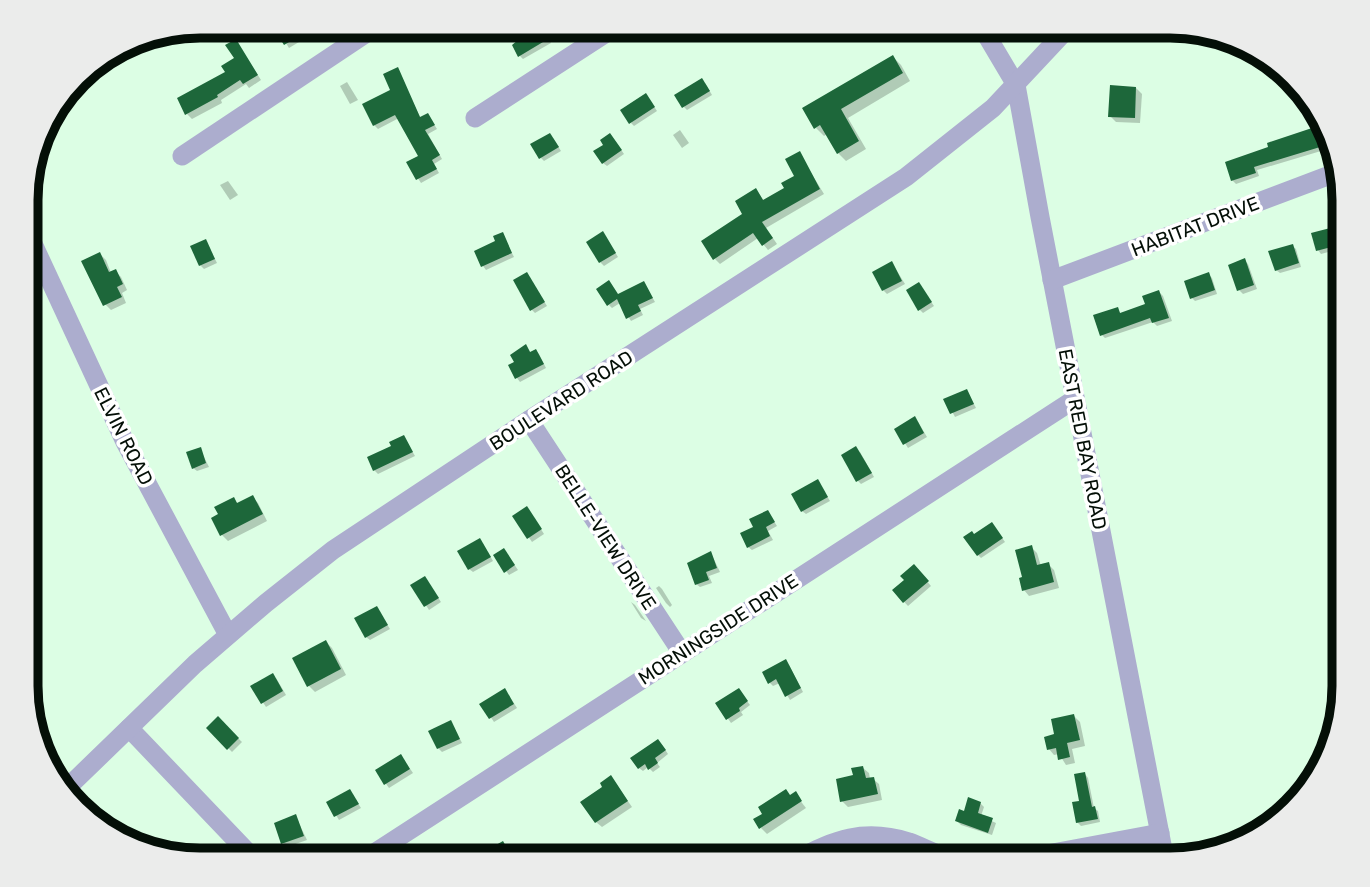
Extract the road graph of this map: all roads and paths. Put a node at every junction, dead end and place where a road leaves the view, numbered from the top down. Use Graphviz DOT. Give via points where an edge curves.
graph roads {
  1 [pos="359,38"];
  2 [pos="598,38"];
  3 [pos="988,38"];
  4 [pos="1059,38"];
  5 [pos="1016,85"];
  6 [pos="475,118"];
  7 [pos="182,156"];
  8 [pos="1329,176"];
  9 [pos="38,255"];
  10 [pos="1052,280"];
  11 [pos="1075,399"];
  12 [pos="529,420"];
  13 [pos="228,635"];
  14 [pos="682,653"];
  15 [pos="129,728"];
  16 [pos="71,784"];
  17 [pos="1160,833"];
  18 [pos="244,848"];
  19 [pos="382,848"];
  20 [pos="817,848"];
  21 [pos="922,848"];
  22 [pos="1080,848"];
  23 [pos="1163,848"];
  1 -- 7 [label="street"];
  2 -- 6 [label="street"];
  3 -- 5 [label="street, EAST RED BAY ROAD"];
  4 -- 5 [label="street, BOULEVARD ROAD"];
  5 -- 10 [label="street, EAST RED BAY ROAD"];
  5 -- 12 [label="street, BOULEVARD ROAD" via="906,177"];
  8 -- 10 [label="street, HABITAT DRIVE"];
  9 -- 13 [label="street, ELVIN ROAD" via="125,442"];
  10 -- 11 [label="street, EAST RED BAY ROAD"];
  11 -- 14 [label="street, MORNINGSIDE DRIVE"];
  11 -- 17 [label="street, EAST RED BAY ROAD"];
  12 -- 13 [label="street, BOULEVARD ROAD" via="367,526"];
  12 -- 14 [label="street, BELLE-VIEW DRIVE"];
  13 -- 15 [label="street, BOULEVARD ROAD"];
  14 -- 19 [label="street, MORNINGSIDE DRIVE"];
  15 -- 16 [label="street, BOULEVARD ROAD"];
  15 -- 18 [label="street"];
  17 -- 22 [label="street"];
  17 -- 23 [label="street, EAST RED BAY ROAD"];
  20 -- 21 [label="street" via="869,835"];
}
